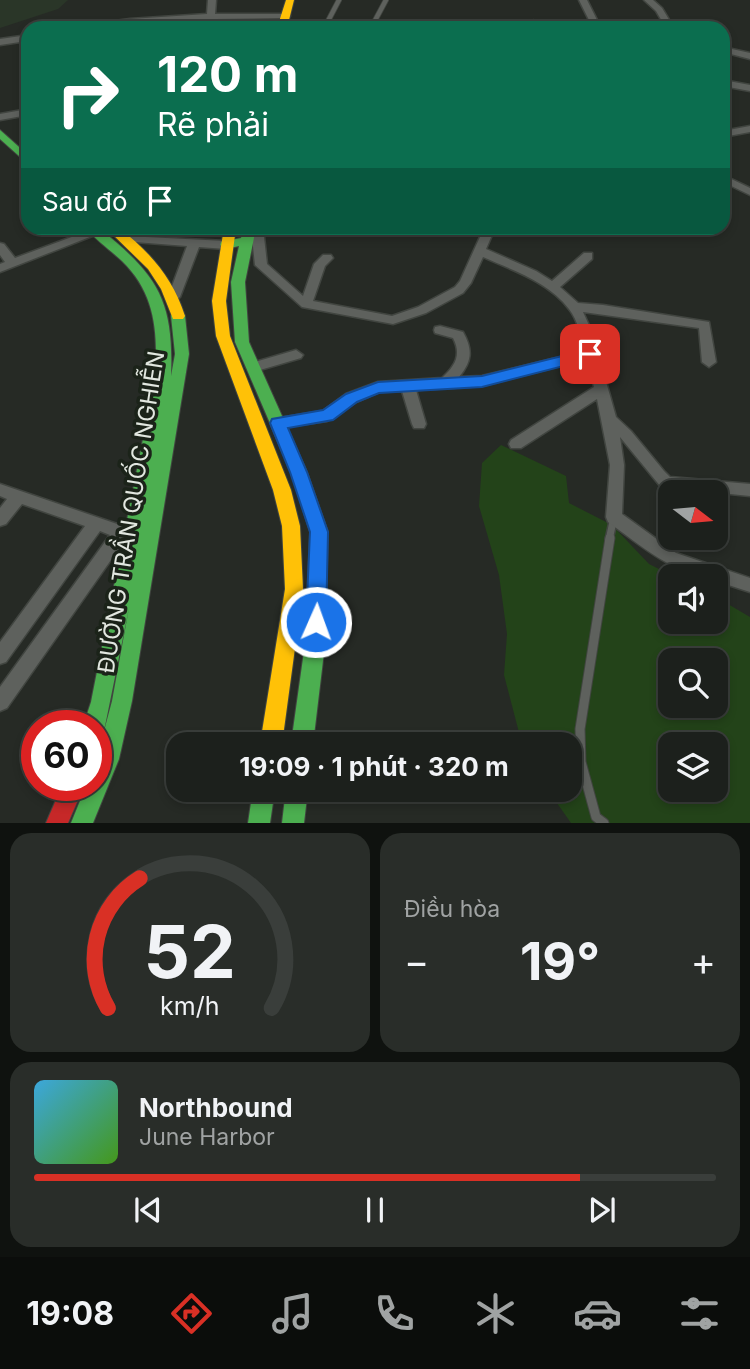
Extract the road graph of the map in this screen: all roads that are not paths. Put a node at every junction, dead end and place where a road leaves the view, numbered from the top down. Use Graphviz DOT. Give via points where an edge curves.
graph roads {
  1 [pos="212,0"];
  2 [pos="300,0"];
  3 [pos="339,0"];
  4 [pos="386,0"];
  5 [pos="583,0"];
  6 [pos="648,0"];
  7 [pos="211,15"];
  8 [pos="288,18"];
  9 [pos="115,21"];
  10 [pos="211,21"];
  11 [pos="328,21"];
  12 [pos="375,21"];
  13 [pos="594,21"];
  14 [pos="666,21"];
  15 [pos="21,39"];
  16 [pos="0,42"];
  17 [pos="730,52"];
  18 [pos="750,56"];
  19 [pos="730,84"];
  20 [pos="750,88"];
  21 [pos="21,113"];
  22 [pos="0,117"];
  23 [pos="750,129"];
  24 [pos="0,133"];
  25 [pos="730,133"];
  26 [pos="0,151"];
  27 [pos="21,154"];
  28 [pos="21,170"];
  29 [pos="730,182"];
  30 [pos="750,192"];
  31 [pos="85,235"];
  32 [pos="106,235"];
  33 [pos="116,235"];
  34 [pos="228,235"];
  35 [pos="247,235"];
  36 [pos="249,235"];
  37 [pos="258,235"];
  38 [pos="487,235"];
  39 [pos="126,239"];
  40 [pos="194,244"];
  41 [pos="226,245"];
  42 [pos="0,247"];
  43 [pos="480,251"];
  44 [pos="588,256"];
  45 [pos="327,258"];
  46 [pos="6,266"];
  47 [pos="553,287"];
  48 [pos="174,297"];
  49 [pos="306,304"];
  50 [pos="575,307"];
  51 [pos="440,330"];
  52 [pos="590,354"];
  53 [pos="296,355"];
  54 [pos="709,362"];
  55 [pos="253,367"];
  56 [pos="445,384"];
  57 [pos="408,386"];
  58 [pos="600,390"];
  59 [pos="610,421"];
  60 [pos="278,423"];
  61 [pos="419,424"];
  62 [pos="516,444"];
  63 [pos="0,490"];
  64 [pos="750,490"];
  65 [pos="19,496"];
  66 [pos="614,517"];
  67 [pos="0,519"];
  68 [pos="154,520"];
  69 [pos="96,524"];
  70 [pos="128,528"];
  71 [pos="750,585"];
  72 [pos="0,656"];
  73 [pos="0,702"];
  74 [pos="99,710"];
  75 [pos="273,732"];
  76 [pos="304,732"];
  77 [pos="67,801"];
  78 [pos="262,802"];
  79 [pos="295,802"];
  80 [pos="58,823"];
  81 [pos="82,823"];
  82 [pos="259,823"];
  83 [pos="293,823"];
  84 [pos="604,823"];
  1 -- 7 [label="street"];
  2 -- 8 [label="main road"];
  3 -- 11 [label="lane"];
  4 -- 12 [label="lane"];
  5 -- 13 [label="street"];
  6 -- 14 [label="street"];
  7 -- 8 [label="street"];
  7 -- 9 [label="street"];
  7 -- 10 [label="street"];
  15 -- 16 [label="street"];
  17 -- 18 [label="street"];
  19 -- 20 [label="street"];
  21 -- 22 [label="street"];
  23 -- 25 [label="street"];
  24 -- 27 [label="main road"];
  26 -- 28 [label="main road"];
  29 -- 30 [label="street"];
  31 -- 46 [label="street"];
  32 -- 70 [label="main road, ĐƯỜNG TRẦN QUỐC NGHIỄN" via="148,279 164,312 167,333 163,379"];
  33 -- 39 [label="main road, ĐƯỜNG TRẦN QUỐC NGHIỄN"];
  34 -- 41 [label="main road"];
  35 -- 41 [label="main road"];
  36 -- 55 [label="main road" via="238,282 238,309 242,342"];
  37 -- 49 [label="street" via="261,265"];
  38 -- 43 [label="street"];
  39 -- 40 [label="street"];
  39 -- 48 [label="main road, ĐƯỜNG TRẦN QUỐC NGHIỄN" via="162,273"];
  40 -- 41 [label="street"];
  40 -- 48 [label="street"];
  41 -- 75 [label="main road" via="219,301 223,336 282,490 291,526 295,589"];
  42 -- 46 [label="street"];
  43 -- 47 [label="street"];
  43 -- 49 [label="street" via="459,290 401,318 385,320"];
  44 -- 47 [label="street"];
  45 -- 49 [label="street" via="320,264"];
  47 -- 50 [label="street"];
  48 -- 68 [label="main road, ĐƯỜNG TRẦN QUỐC NGHIỄN" via="182,354"];
  50 -- 52 [label="street"];
  50 -- 54 [label="street" via="705,326"];
  51 -- 56 [label="street" via="458,335 463,348 459,371"];
  52 -- 56 [label="street" via="482,381"];
  52 -- 58 [label="street"];
  53 -- 55 [label="street"];
  55 -- 60 [label="main road"];
  56 -- 57 [label="street"];
  57 -- 60 [label="street" via="370,390 327,416"];
  57 -- 61 [label="street"];
  58 -- 59 [label="street"];
  58 -- 62 [label="street"];
  59 -- 64 [label="street" via="631,438 666,483"];
  59 -- 66 [label="street" via="617,465"];
  60 -- 76 [label="main road" via="319,532 315,644"];
  63 -- 65 [label="street"];
  65 -- 67 [label="street"];
  65 -- 69 [label="street"];
  66 -- 71 [label="street" via="671,558"];
  66 -- 84 [label="lane" via="580,729 581,762 596,817"];
  68 -- 70 [label="main road"];
  68 -- 81 [label="main road, ĐƯỜNG TRẦN QUỐC NGHIỄN" via="122,701 107,759"];
  69 -- 70 [label="street"];
  69 -- 72 [label="street"];
  70 -- 73 [label="street"];
  70 -- 74 [label="main road, ĐƯỜNG TRẦN QUỐC NGHIỄN"];
  77 -- 80 [label="main road"];
  78 -- 82 [label="main road"];
  79 -- 83 [label="main road"];
}
